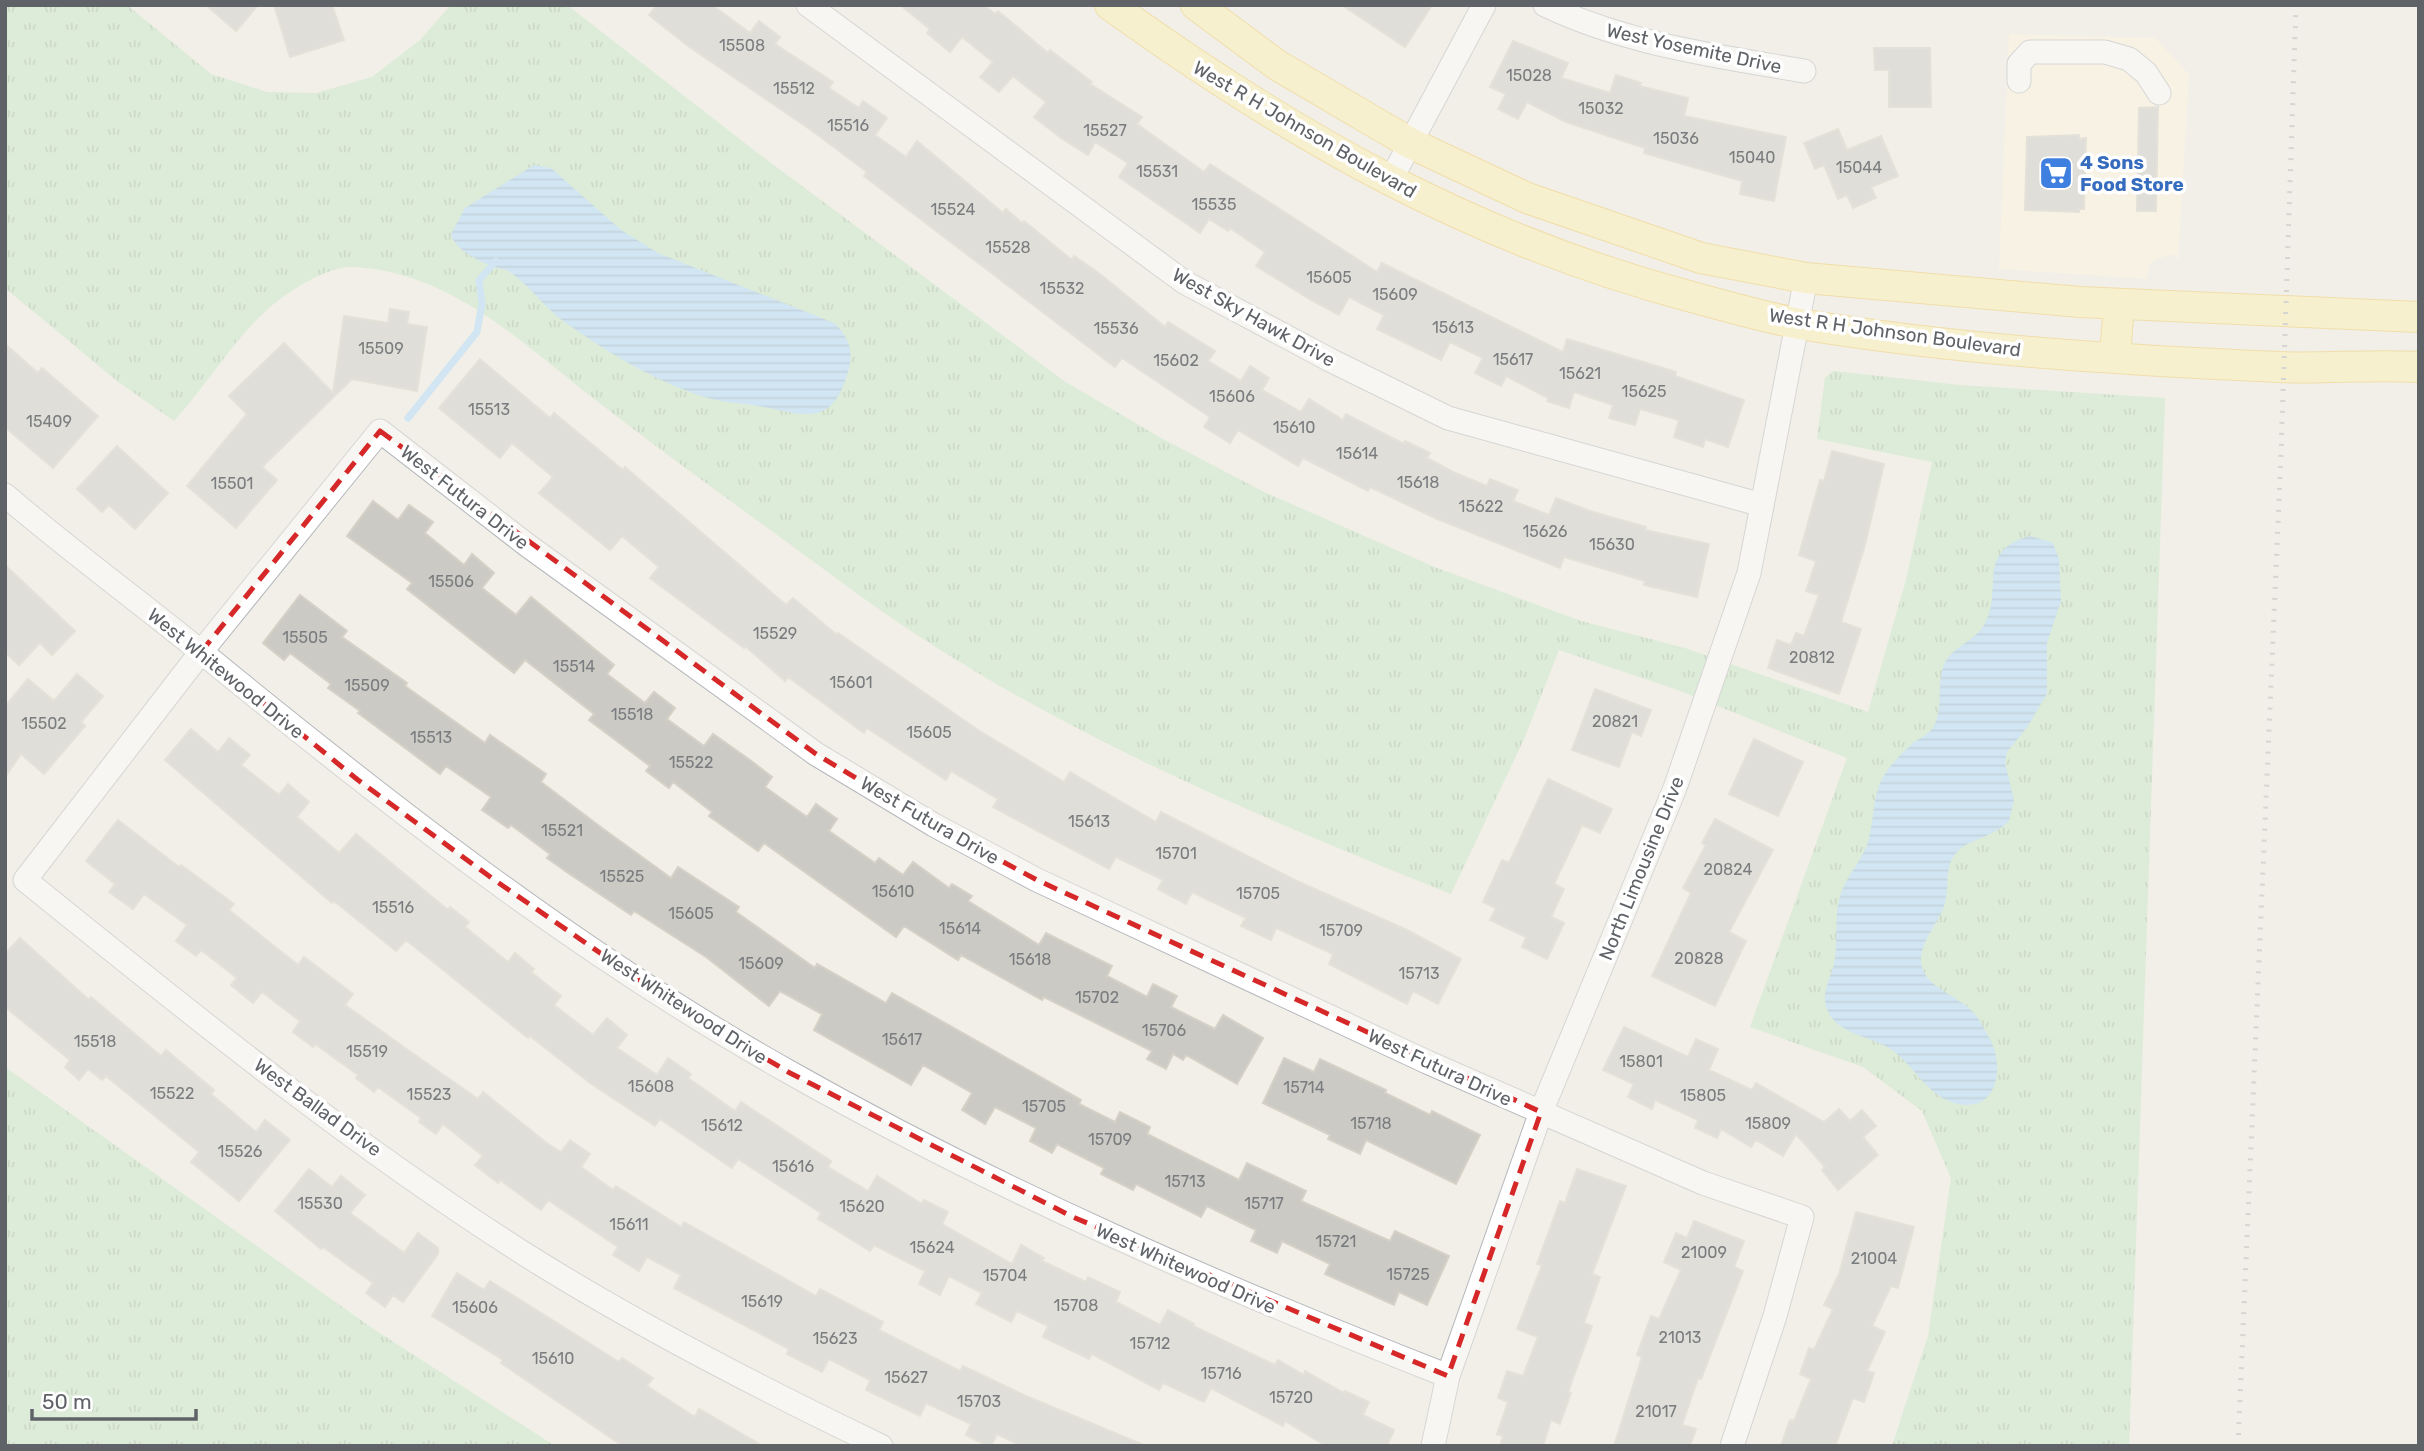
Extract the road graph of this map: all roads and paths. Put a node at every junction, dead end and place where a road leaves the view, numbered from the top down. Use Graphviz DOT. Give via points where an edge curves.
graph roads {
  1 [pos="808,5"];
  2 [pos="1110,5"];
  3 [pos="1196,5"];
  4 [pos="1484,5"];
  5 [pos="1545,5"];
  6 [pos="1804,71"];
  7 [pos="2019,81"];
  8 [pos="2159,93"];
  9 [pos="1410,143"];
  10 [pos="1390,183"];
  11 [pos="1806,278"];
  12 [pos="2119,305"];
  13 [pos="2419,317"];
  14 [pos="1798,323"];
  15 [pos="2115,356"];
  16 [pos="2419,367"];
  17 [pos="5,495"];
  18 [pos="1762,505"];
  19 [pos="201,652"];
  20 [pos="1541,1112"];
  21 [pos="1448,1376"];
  22 [pos="881,1446"];
  23 [pos="1433,1446"];
  24 [pos="1732,1446"];
  1 -- 18 [label="street, West Sky Hawk Drive" via="1184,282 1330,360 1448,418"];
  2 -- 10 [label="main road, West R H Johnson Boulevard" via="1174,52"];
  3 -- 9 [label="main road, West R H Johnson Boulevard" via="1277,65"];
  4 -- 9 [label="street"];
  5 -- 6 [label="street, West Yosemite Drive" via="1583,23 1675,47"];
  7 -- 8 [label="street" via="2019,64 2030,52 2105,52 2138,64"];
  9 -- 10 [label="street"];
  9 -- 11 [label="main road, West R H Johnson Boulevard" via="1527,198 1606,227 1701,258"];
  10 -- 14 [label="main road, West R H Johnson Boulevard" via="1584,265"];
  11 -- 12 [label="main road, West R H Johnson Boulevard"];
  11 -- 14 [label="street, North Limousine Drive"];
  12 -- 13 [label="main road, West R H Johnson Boulevard"];
  12 -- 15 [label="main road"];
  14 -- 15 [label="main road, West R H Johnson Boulevard" via="1952,344"];
  14 -- 18 [label="street, North Limousine Drive"];
  15 -- 16 [label="main road, West R H Johnson Boulevard" via="2283,367"];
  17 -- 19 [label="street, West Whitewood Drive"];
  18 -- 20 [label="street, North Limousine Drive" via="1749,573 1675,788"];
  19 -- 20 [label="street, West Futura Drive" via="380,431 527,545 816,754 934,825 1037,880"];
  19 -- 21 [label="street, West Whitewood Drive" via="358,780 494,879 677,1006 790,1073 1073,1217 1286,1312"];
  19 -- 22 [label="street, West Ballad Drive" via="25,880 191,1014 418,1181 538,1262 659,1334"];
  20 -- 21 [label="street, North Limousine Drive"];
  20 -- 24 [label="street, West Futura Drive" via="1703,1184 1802,1217"];
  21 -- 23 [label="street, North Limousine Drive"];
}
